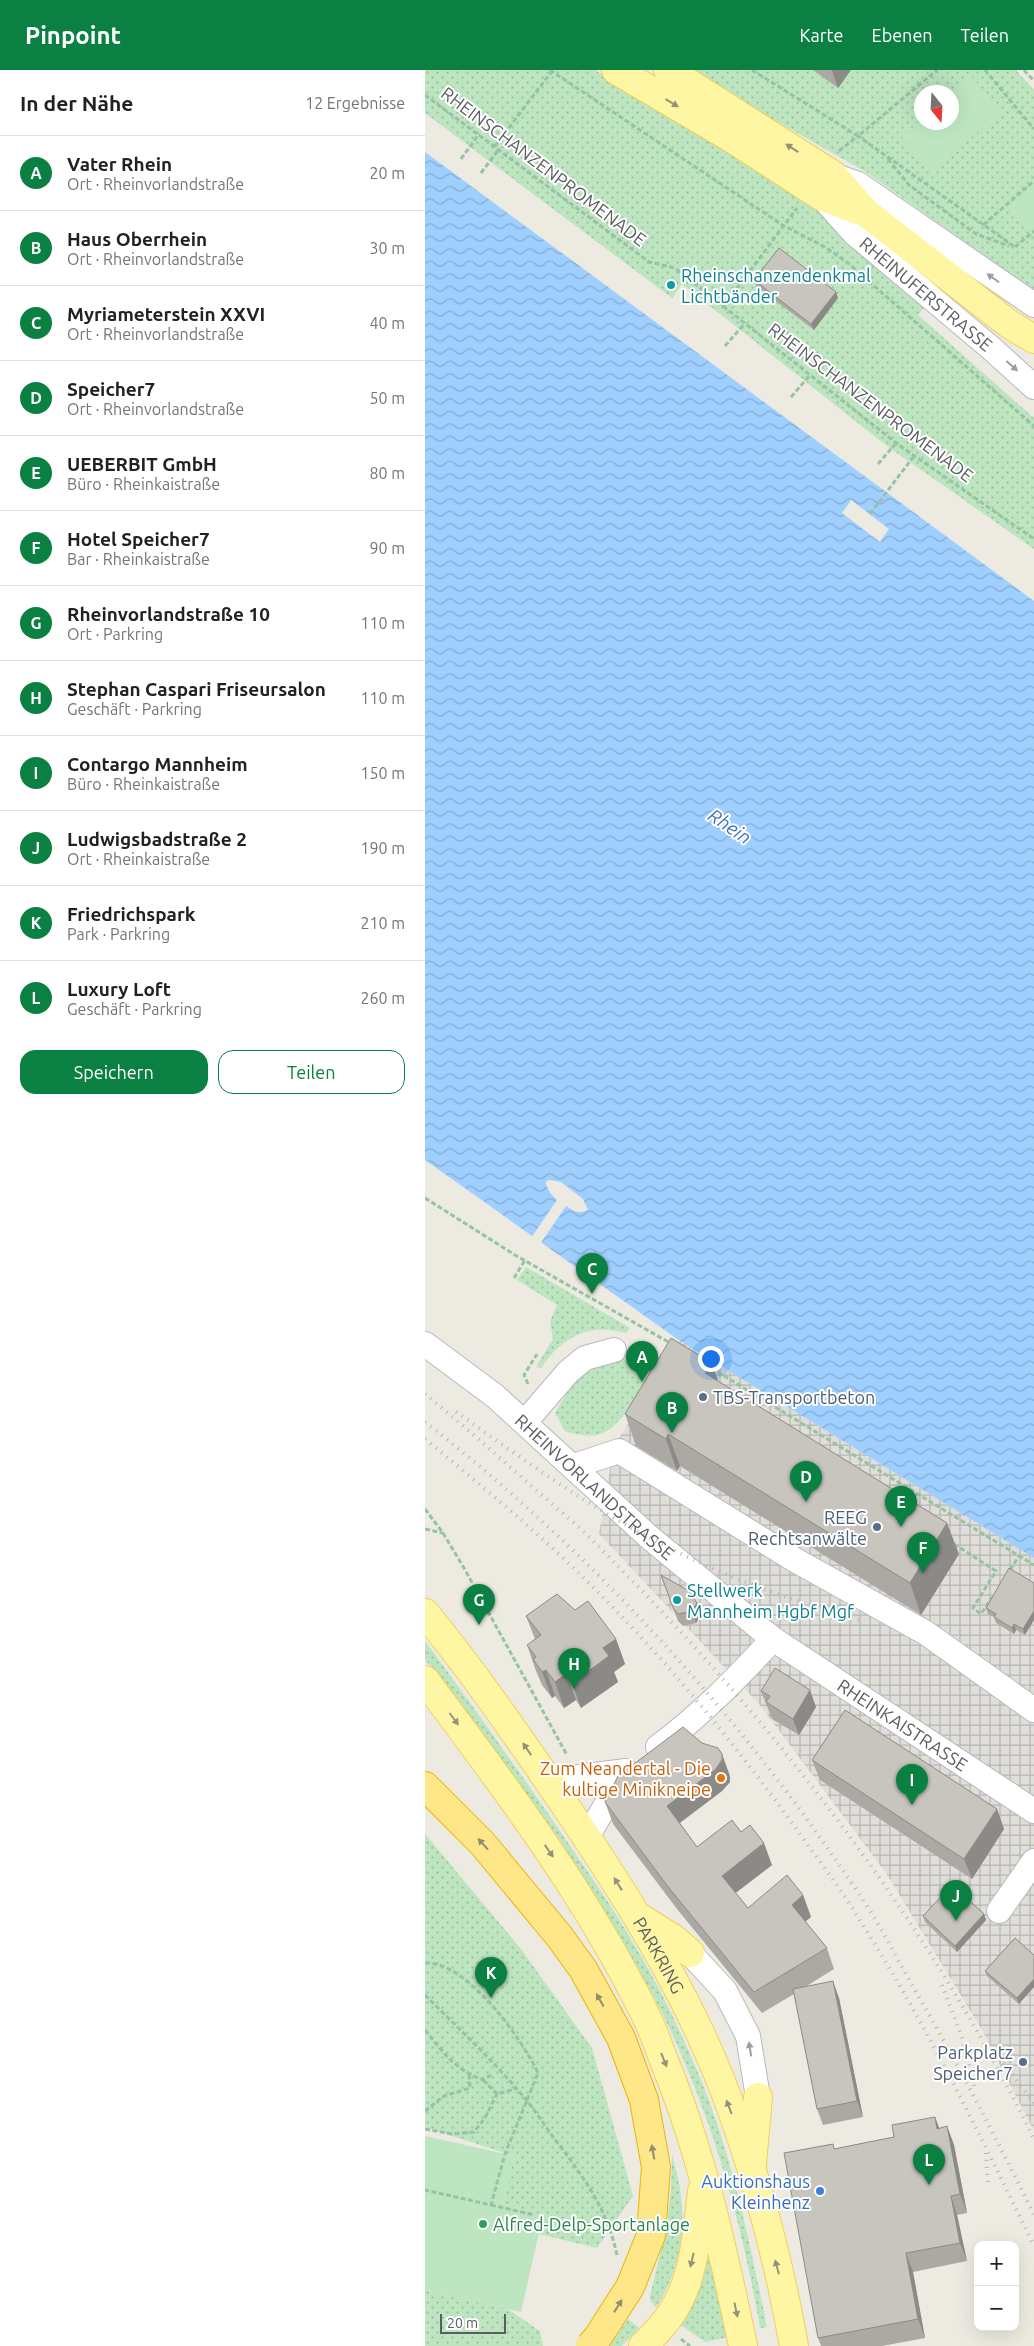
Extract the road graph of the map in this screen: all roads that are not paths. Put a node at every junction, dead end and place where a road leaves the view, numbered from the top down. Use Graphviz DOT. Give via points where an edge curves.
graph roads {
  1 [pos="615,70"];
  2 [pos="668,70"];
  3 [pos="831,175"];
  4 [pos="1034,305"];
  5 [pos="1034,339"];
  6 [pos="1034,387"];
  7 [pos="425,1344"];
  8 [pos="613,1350"];
  9 [pos="525,1422"];
  10 [pos="574,1466"];
  11 [pos="425,1613"];
  12 [pos="773,1639"];
  13 [pos="425,1680"];
  14 [pos="1034,1710"];
  15 [pos="625,1771"];
  16 [pos="548,1781"];
  17 [pos="425,1786"];
  18 [pos="1034,1811"];
  19 [pos="587,1837"];
  20 [pos="1034,1861"];
  21 [pos="999,1911"];
  22 [pos="637,1916"];
  23 [pos="690,1953"];
  24 [pos="758,2097"];
  25 [pos="750,2172"];
  26 [pos="704,2177"];
  27 [pos="589,2346"];
  28 [pos="643,2346"];
  29 [pos="743,2346"];
  30 [pos="794,2346"];
  1 -- 3 [label="main road, RHEINUFERSTRASSE, one-way" via="733,139"];
  3 -- 2 [label="main road, RHEINUFERSTRASSE, one-way"];
  4 -- 3 [label="street, RHEINUFERSTRASSE, one-way" via="858,184"];
  3 -- 5 [label="main road, RHEINUFERSTRASSE" via="865,212 1009,324"];
  3 -- 6 [label="street, RHEINUFERSTRASSE, one-way" via="854,233"];
  7 -- 9 [label="street, RHEINVORLANDSTRASSE"];
  8 -- 9 [label="street" via="585,1358 568,1372"];
  9 -- 10 [label="street, RHEINVORLANDSTRASSE"];
  10 -- 12 [label="street, RHEINVORLANDSTRASSE" via="649,1537"];
  10 -- 14 [label="street" via="619,1451 795,1560 926,1633"];
  16 -- 11 [label="main road, PARKRING, one-way"];
  12 -- 15 [label="street" via="729,1687 684,1728"];
  12 -- 18 [label="street, RHEINKAISTRASSE"];
  13 -- 26 [label="main road, one-way" via="552,1855 601,1932 646,2015 678,2096"];
  15 -- 16 [label="street"];
  15 -- 19 [label="street"];
  16 -- 19 [label="main road, PARKRING"];
  27 -- 17 [label="highway, one-way, bridge" via="630,2287 651,2235 655,2167 644,2100 621,2038 583,1968 482,1843"];
  22 -- 19 [label="main road, PARKRING, one-way"];
  20 -- 21 [label="street"];
  22 -- 23 [label="main road"];
  25 -- 22 [label="main road, PARKRING, one-way" via="701,2036"];
  24 -- 23 [label="street, one-way" via="748,2036 725,1990"];
  24 -- 25 [label="main road"];
  30 -- 25 [label="main road, PARKRING, one-way" via="780,2280"];
  26 -- 28 [label="main road, one-way" via="696,2244 687,2282 672,2313"];
  26 -- 29 [label="main road, one-way"];
}
